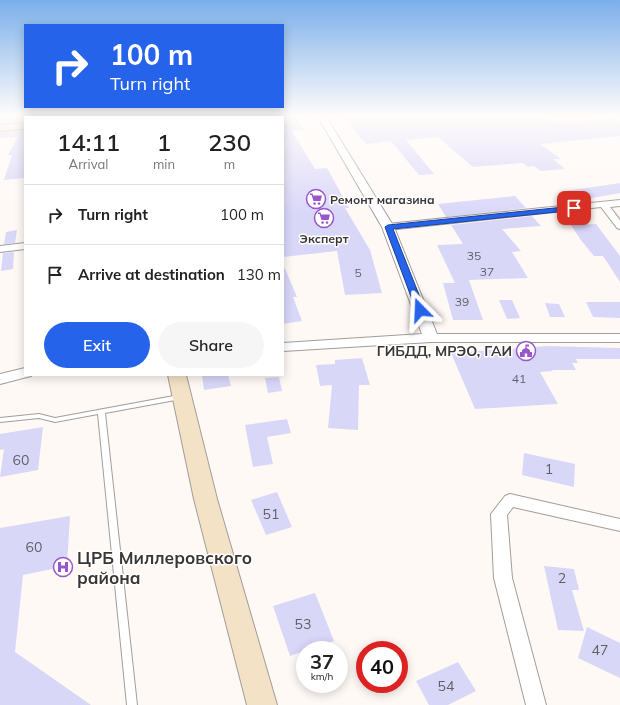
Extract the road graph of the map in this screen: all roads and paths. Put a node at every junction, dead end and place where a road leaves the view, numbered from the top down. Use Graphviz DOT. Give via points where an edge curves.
graph roads {
  1 [pos="341,148"];
  2 [pos="620,203"];
  3 [pos="604,205"];
  4 [pos="620,226"];
  5 [pos="388,227"];
  6 [pos="24,246"];
  7 [pos="0,249"];
  8 [pos="431,338"];
  9 [pos="620,338"];
  10 [pos="284,347"];
  11 [pos="24,373"];
  12 [pos="0,379"];
  13 [pos="179,386"];
  14 [pos="101,411"];
  15 [pos="0,420"];
  16 [pos="620,525"];
  17 [pos="132,705"];
  18 [pos="262,705"];
  19 [pos="536,705"];
  1 -- 5 [label="street"];
  2 -- 3 [label="street"];
  3 -- 4 [label="street"];
  3 -- 5 [label="street"];
  5 -- 8 [label="street"];
  6 -- 7 [label="street"];
  8 -- 9 [label="street"];
  8 -- 10 [label="street"];
  11 -- 12 [label="street"];
  13 -- 14 [label="lane"];
  13 -- 18 [label="main road" via="213,528"];
  14 -- 15 [label="lane" via="55,420 38,416"];
  14 -- 17 [label="lane"];
  16 -- 19 [label="street" via="510,500 499,514 503,578"];
}
